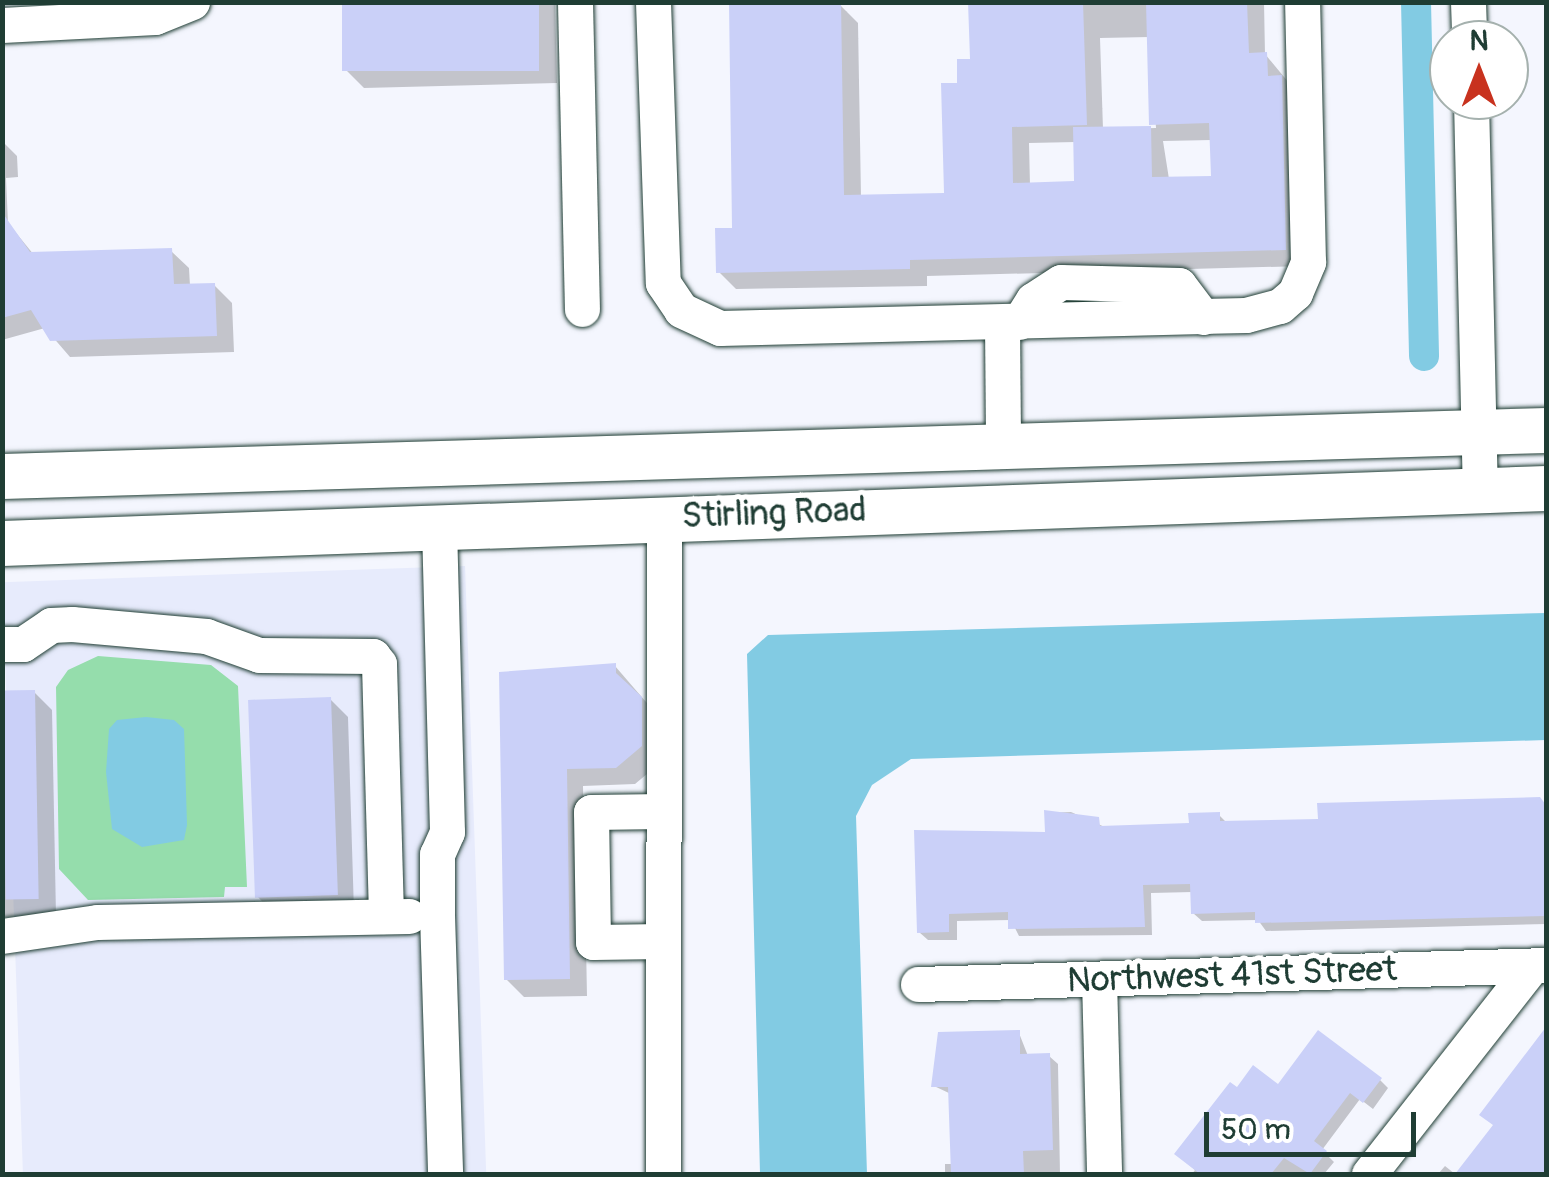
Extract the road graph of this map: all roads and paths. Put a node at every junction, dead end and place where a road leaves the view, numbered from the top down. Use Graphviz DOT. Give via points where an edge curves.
graph roads {
  1 [pos="192,2"];
  2 [pos="575,2"];
  3 [pos="653,2"];
  4 [pos="1302,2"];
  5 [pos="2,24"];
  6 [pos="1471,120"];
  7 [pos="582,309"];
  8 [pos="1010,323"];
  9 [pos="1546,430"];
  10 [pos="1479,433"];
  11 [pos="1003,447"];
  12 [pos="661,457"];
  13 [pos="2,476"];
  14 [pos="1546,488"];
  15 [pos="1480,490"];
  16 [pos="664,517"];
  17 [pos="439,526"];
  18 [pos="2,542"];
  19 [pos="2,644"];
  20 [pos="664,810"];
  21 [pos="437,915"];
  22 [pos="386,916"];
  23 [pos="6,930"];
  24 [pos="664,941"];
  25 [pos="1539,966"];
  26 [pos="1099,979"];
  27 [pos="918,984"];
  28 [pos="445,1174"];
  29 [pos="664,1174"];
  30 [pos="1104,1174"];
  31 [pos="1369,1174"];
  1 -- 5 [label="street" via="154,17"];
  2 -- 7 [label="street"];
  3 -- 8 [label="street" via="660,263 681,310 720,328"];
  4 -- 8 [label="street" via="1304,278 1266,312"];
  6 -- 10 [label="street"];
  8 -- 11 [label="street"];
  9 -- 10 [label="main road, Stirling Road"];
  10 -- 11 [label="main road, Stirling Road"];
  10 -- 15 [label="street"];
  11 -- 12 [label="main road, Stirling Road"];
  12 -- 13 [label="main road, Stirling Road"];
  12 -- 16 [label="main road"];
  14 -- 15 [label="main road, Stirling Road"];
  15 -- 16 [label="main road, Stirling Road"];
  16 -- 17 [label="main road, Stirling Road"];
  16 -- 20 [label="street"];
  17 -- 18 [label="main road, Stirling Road"];
  17 -- 21 [label="street" via="447,832 437,854"];
  19 -- 22 [label="street" via="23,644 52,625 72,624 206,636 258,655 373,656 379,664"];
  20 -- 24 [label="street"];
  20 -- 24 [label="street" via="591,812 594,942"];
  21 -- 22 [label="street"];
  21 -- 28 [label="street"];
  22 -- 23 [label="street"];
  24 -- 29 [label="street"];
  25 -- 26 [label="street, Northwest 41st Street"];
  25 -- 31 [label="street"];
  26 -- 27 [label="street, Northwest 41st Street"];
  26 -- 30 [label="street"];
}
